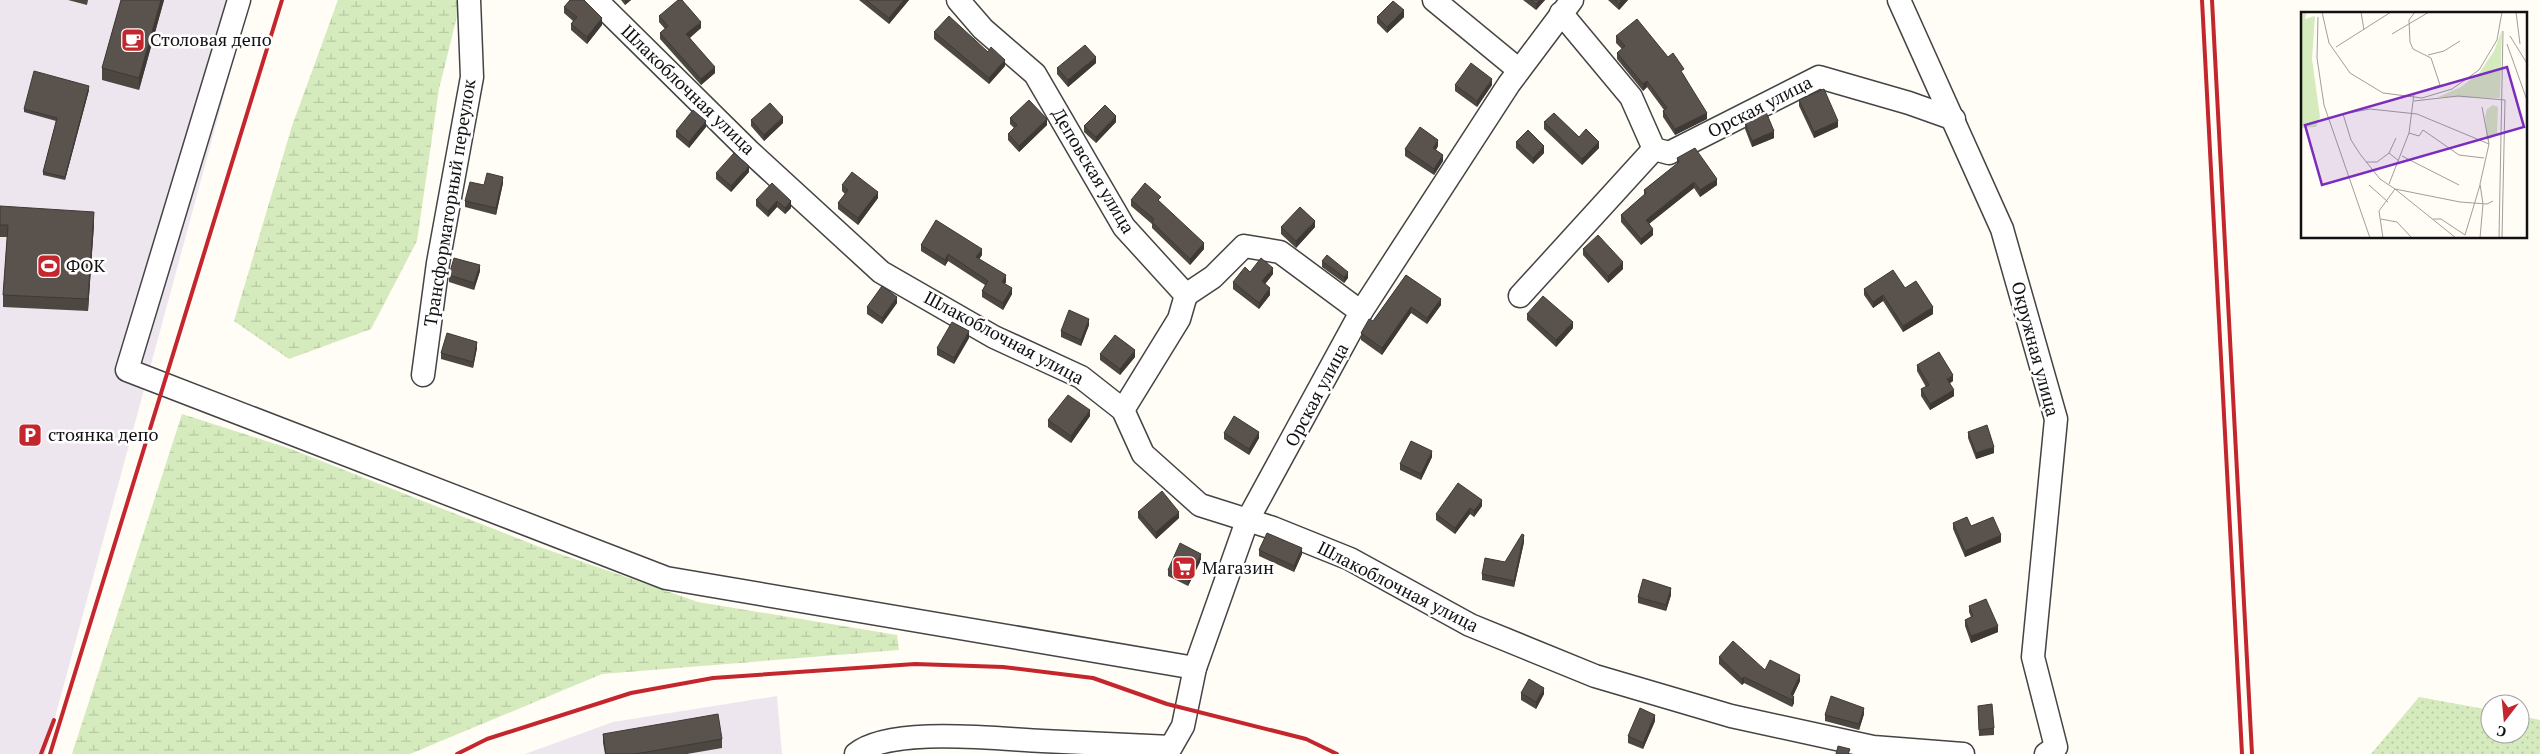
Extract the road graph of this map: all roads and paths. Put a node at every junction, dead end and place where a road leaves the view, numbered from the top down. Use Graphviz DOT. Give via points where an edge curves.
graph roads {
  1 [pos="239,0"];
  2 [pos="469,0"];
  3 [pos="596,0"];
  4 [pos="958,0"];
  5 [pos="1434,0"];
  6 [pos="1899,0"];
  7 [pos="1567,7"];
  8 [pos="1519,70"];
  9 [pos="1954,119"];
  10 [pos="1654,149"];
  11 [pos="1186,295"];
  12 [pos="1520,296"];
  13 [pos="1361,312"];
  14 [pos="423,375"];
  15 [pos="1123,410"];
  16 [pos="1247,521"];
  17 [pos="1195,668"];
  18 [pos="2051,750"];
  19 [pos="856,754"];
  20 [pos="1963,754"];
  1 -- 17 [label="street" via="127,370 666,578"];
  2 -- 14 [label="street, Трансформаторный переулок" via="472,77 438,263"];
  3 -- 15 [label="street, Шлакоблочная улица" via="748,150 882,272 994,337 1081,378"];
  4 -- 11 [label="street, Деповская улица" via="983,29 1035,74 1124,227"];
  5 -- 8 [label="street"];
  6 -- 9 [label="street, Окружная улица"];
  7 -- 8 [label="street, Орская улица"];
  7 -- 10 [label="street, Орская улица" via="1631,97"];
  8 -- 13 [label="street, Орская улица"];
  9 -- 10 [label="street, Орская улица" via="1819,77 1669,153"];
  9 -- 18 [label="street, Окружная улица" via="2002,229 2056,419 2033,657"];
  10 -- 12 [label="street"];
  11 -- 13 [label="street" via="1213,277 1244,246 1280,252"];
  11 -- 15 [label="street" via="1179,319"];
  13 -- 16 [label="street, Орская улица"];
  15 -- 16 [label="street, Шлакоблочная улица" via="1144,454 1200,505"];
  16 -- 17 [label="street, Орская улица"];
  16 -- 20 [label="street, Шлакоблочная улица" via="1350,558 1470,625 1595,676 1731,716 1864,745"];
  17 -- 19 [label="street, Орская улица" via="1183,726 1171,747 937,736 884,742"];
}
